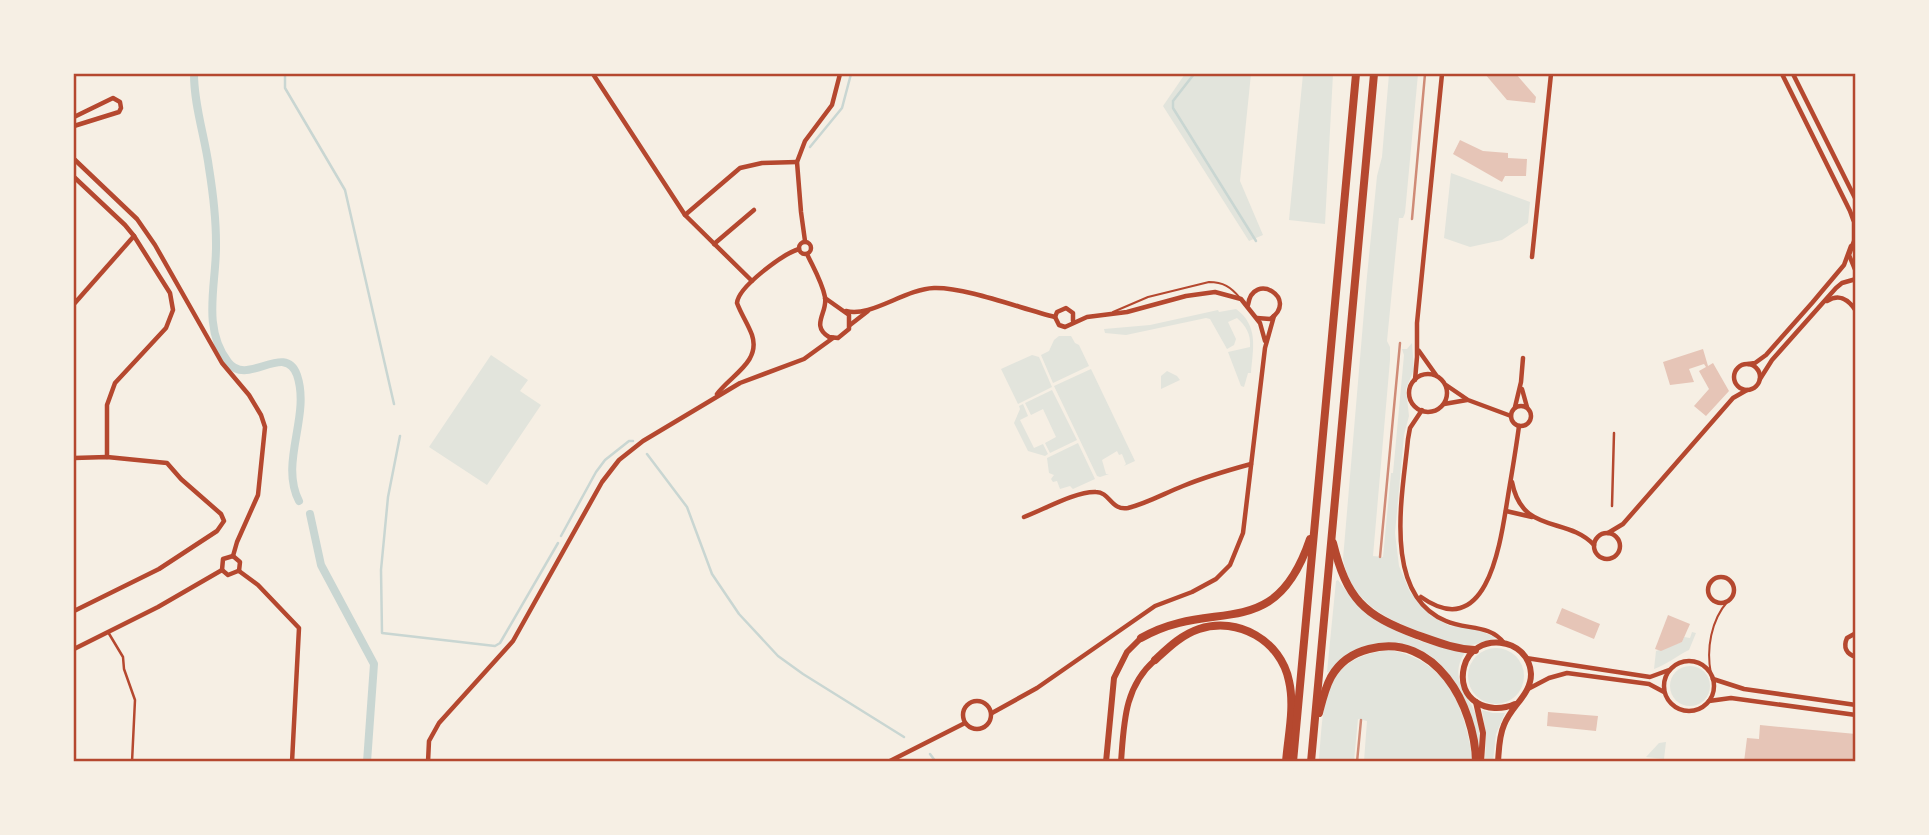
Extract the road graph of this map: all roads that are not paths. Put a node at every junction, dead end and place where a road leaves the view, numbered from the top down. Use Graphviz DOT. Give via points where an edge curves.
graph roads {
  1 [pos="593,74"];
  2 [pos="840,74"];
  3 [pos="1356,74"];
  4 [pos="1374,74"];
  5 [pos="1442,74"];
  6 [pos="1551,74"];
  7 [pos="1782,74"];
  8 [pos="1793,74"];
  9 [pos="74,117"];
  10 [pos="74,126"];
  11 [pos="74,159"];
  12 [pos="797,162"];
  13 [pos="74,177"];
  14 [pos="1856,200"];
  15 [pos="754,210"];
  16 [pos="685,215"];
  17 [pos="134,236"];
  18 [pos="1855,239"];
  19 [pos="806,241"];
  20 [pos="714,244"];
  21 [pos="1851,246"];
  22 [pos="799,249"];
  23 [pos="807,254"];
  24 [pos="1532,257"];
  25 [pos="1856,272"];
  26 [pos="1856,279"];
  27 [pos="752,281"];
  28 [pos="825,298"];
  29 [pos="1241,299"];
  30 [pos="74,301"];
  31 [pos="1821,305"];
  32 [pos="1248,306"];
  33 [pos="838,307"];
  34 [pos="868,310"];
  35 [pos="1856,311"];
  36 [pos="822,312"];
  37 [pos="846,312"];
  38 [pos="1107,314"];
  39 [pos="1274,316"];
  40 [pos="1055,317"];
  41 [pos="1256,318"];
  42 [pos="1073,322"];
  43 [pos="850,324"];
  44 [pos="821,331"];
  45 [pos="833,338"];
  46 [pos="1265,342"];
  47 [pos="1416,345"];
  48 [pos="817,350"];
  49 [pos="1523,358"];
  50 [pos="1748,364"];
  51 [pos="1436,376"];
  52 [pos="1760,379"];
  53 [pos="1415,380"];
  54 [pos="1521,382"];
  55 [pos="1445,384"];
  56 [pos="1737,384"];
  57 [pos="1747,390"];
  58 [pos="715,398"];
  59 [pos="1733,398"];
  60 [pos="1468,400"];
  61 [pos="1442,405"];
  62 [pos="1515,408"];
  63 [pos="1528,408"];
  64 [pos="1422,410"];
  65 [pos="1511,416"];
  66 [pos="1520,426"];
  67 [pos="1614,433"];
  68 [pos="107,457"];
  69 [pos="74,458"];
  70 [pos="1251,464"];
  71 [pos="1511,478"];
  72 [pos="1612,506"];
  73 [pos="1520,508"];
  74 [pos="1506,511"];
  75 [pos="1024,517"];
  76 [pos="1534,517"];
  77 [pos="1623,524"];
  78 [pos="1314,526"];
  79 [pos="1608,533"];
  80 [pos="1598,536"];
  81 [pos="1332,537"];
  82 [pos="1583,537"];
  83 [pos="1619,542"];
  84 [pos="1594,545"];
  85 [pos="233,556"];
  86 [pos="222,570"];
  87 [pos="239,571"];
  88 [pos="1413,589"];
  89 [pos="1728,601"];
  90 [pos="74,611"];
  91 [pos="108,632"];
  92 [pos="1856,632"];
  93 [pos="1141,638"];
  94 [pos="1504,643"];
  95 [pos="74,649"];
  96 [pos="1475,650"];
  97 [pos="1856,657"];
  98 [pos="1526,658"];
  99 [pos="1155,660"];
  100 [pos="1670,670"];
  101 [pos="1712,677"];
  102 [pos="1528,690"];
  103 [pos="1665,693"];
  104 [pos="1708,701"];
  105 [pos="1476,702"];
  106 [pos="1515,704"];
  107 [pos="1856,705"];
  108 [pos="992,713"];
  109 [pos="1856,715"];
  110 [pos="965,723"];
  111 [pos="1313,736"];
  112 [pos="132,761"];
  113 [pos="292,761"];
  114 [pos="428,761"];
  115 [pos="888,761"];
  116 [pos="1105,761"];
  117 [pos="1121,761"];
  118 [pos="1286,761"];
  119 [pos="1293,761"];
  120 [pos="1311,761"];
  121 [pos="1476,761"];
  122 [pos="1481,761"];
  123 [pos="1498,761"];
  1 -- 16 [label="street"];
  2 -- 12 [label="street" via="835,98 805,141"];
  3 -- 78 [label="highway"];
  4 -- 81 [label="highway"];
  5 -- 47 [label="street"];
  6 -- 24 [label="street"];
  7 -- 18 [label="street" via="1850,211"];
  8 -- 14 [label="street"];
  9 -- 10 [label="street" via="113,98 120,102 119,112"];
  11 -- 85 [label="street" via="137,219 222,363 261,415 265,427 258,495"];
  12 -- 16 [label="street" via="750,164"];
  12 -- 19 [label="street"];
  13 -- 17 [label="street"];
  15 -- 20 [label="street"];
  16 -- 20 [label="street"];
  17 -- 30 [label="street"];
  17 -- 68 [label="street" via="170,293 173,310 166,328 115,383 107,405"];
  18 -- 21 [label="street"];
  19 -- 22 [label="street"];
  19 -- 23 [label="street" via="812,248"];
  20 -- 27 [label="street"];
  21 -- 25 [label="street"];
  21 -- 50 [label="street" via="1844,265 1812,303 1766,355"];
  22 -- 23 [label="street"];
  22 -- 27 [label="street"];
  23 -- 28 [label="street"];
  26 -- 31 [label="street" via="1842,283"];
  27 -- 58 [label="street" via="738,297 753,353"];
  28 -- 33 [label="street"];
  28 -- 36 [label="street"];
  29 -- 32 [label="street"];
  29 -- 38 [label="street" via="1205,292"];
  29 -- 38 [label="lane" via="1223,284 1204,283 1147,297"];
  31 -- 35 [label="street" via="1837,297 1848,300"];
  31 -- 52 [label="street"];
  32 -- 39 [label="street" via="1254,292 1269,289 1279,299"];
  32 -- 41 [label="street"];
  33 -- 36 [label="street"];
  33 -- 37 [label="street"];
  34 -- 37 [label="street"];
  34 -- 40 [label="street" via="912,292 936,288"];
  34 -- 43 [label="street"];
  36 -- 44 [label="street"];
  37 -- 43 [label="street"];
  38 -- 42 [label="street"];
  39 -- 41 [label="street"];
  39 -- 46 [label="street"];
  40 -- 42 [label="street" via="1062,327"];
  40 -- 42 [label="street" via="1059,309 1069,309"];
  41 -- 46 [label="street"];
  43 -- 45 [label="street" via="842,336"];
  44 -- 45 [label="street"];
  44 -- 48 [label="street"];
  45 -- 48 [label="street"];
  46 -- 70 [label="street"];
  47 -- 51 [label="street"];
  47 -- 53 [label="street"];
  48 -- 58 [label="street"];
  49 -- 54 [label="street"];
  50 -- 52 [label="street" via="1756,367"];
  50 -- 56 [label="street" via="1738,369"];
  51 -- 53 [label="street" via="1425,374"];
  51 -- 55 [label="street"];
  52 -- 57 [label="street"];
  53 -- 64 [label="street" via="1410,397"];
  54 -- 62 [label="street"];
  54 -- 63 [label="street"];
  55 -- 60 [label="street"];
  55 -- 61 [label="street" via="1447,395"];
  56 -- 57 [label="street"];
  56 -- 59 [label="street"];
  57 -- 59 [label="street"];
  58 -- 114 [label="street" via="643,441 610,469 513,640 439,723 429,741"];
  59 -- 77 [label="street"];
  60 -- 61 [label="street"];
  60 -- 65 [label="street"];
  61 -- 64 [label="street" via="1433,411"];
  62 -- 63 [label="street"];
  62 -- 65 [label="street"];
  63 -- 66 [label="street" via="1530,419"];
  64 -- 88 [label="street" via="1408,439 1400,531 1402,562"];
  65 -- 66 [label="street"];
  66 -- 71 [label="street"];
  67 -- 72 [label="street"];
  68 -- 69 [label="street"];
  68 -- 90 [label="street" via="167,463 224,521 217,531 159,569"];
  70 -- 75 [label="street" via="1124,509 1095,492"];
  70 -- 108 [label="street" via="1243,533 1225,572 1207,585 1155,606 1037,688"];
  71 -- 73 [label="street"];
  71 -- 74 [label="street"];
  73 -- 74 [label="street"];
  73 -- 76 [label="street"];
  74 -- 76 [label="street"];
  74 -- 88 [label="street" via="1500,544 1482,592 1474,601 1452,609 1434,605"];
  76 -- 82 [label="street"];
  77 -- 79 [label="street"];
  77 -- 83 [label="street"];
  78 -- 93 [label="highway" via="1300,565 1279,595 1252,610 1170,625"];
  78 -- 119 [label="highway"];
  79 -- 80 [label="street"];
  79 -- 83 [label="street"];
  80 -- 82 [label="street"];
  80 -- 84 [label="street"];
  81 -- 96 [label="highway" via="1345,582 1364,607 1416,635"];
  81 -- 111 [label="highway"];
  82 -- 84 [label="street"];
  83 -- 84 [label="street" via="1618,552 1609,559 1598,556"];
  85 -- 86 [label="street" via="223,559"];
  85 -- 87 [label="street" via="240,562"];
  86 -- 87 [label="street" via="228,575"];
  86 -- 91 [label="street"];
  87 -- 113 [label="street" via="299,628"];
  88 -- 94 [label="street" via="1438,617 1499,635"];
  89 -- 89 [label="street" via="1732,584 1715,579 1709,587 1710,597 1720,603"];
  89 -- 101 [label="lane" via="1719,611 1713,631 1709,652"];
  91 -- 95 [label="street"];
  91 -- 112 [label="street" via="124,657 135,700"];
  92 -- 97 [label="street" via="1845,645"];
  93 -- 116 [label="main road" via="1119,663 1114,678"];
  94 -- 96 [label="main road" via="1488,643"];
  94 -- 98 [label="main road"];
  96 -- 105 [label="main road" via="1465,663 1463,678"];
  98 -- 100 [label="street" via="1650,677"];
  98 -- 102 [label="main road" via="1531,674"];
  99 -- 117 [label="main road" via="1140,674 1129,696"];
  99 -- 118 [label="highway" via="1182,637 1213,626 1237,628 1262,639 1280,657 1290,685"];
  100 -- 101 [label="street" via="1691,661"];
  100 -- 103 [label="street"];
  101 -- 104 [label="street" via="1714,687"];
  101 -- 107 [label="street" via="1744,689"];
  102 -- 103 [label="street" via="1567,673 1648,684"];
  102 -- 106 [label="main road"];
  103 -- 104 [label="street" via="1673,705 1686,710 1698,709"];
  104 -- 109 [label="street" via="1731,698"];
  105 -- 106 [label="main road" via="1495,709"];
  105 -- 122 [label="main road" via="1483,733"];
  106 -- 123 [label="main road" via="1504,724"];
  108 -- 110 [label="street" via="982,729"];
  108 -- 110 [label="street" via="985,703 974,701 964,710"];
  110 -- 115 [label="street"];
  111 -- 120 [label="highway"];
  111 -- 121 [label="highway" via="1328,685 1339,667 1363,651 1395,646 1429,660 1450,681 1474,734"];
}
